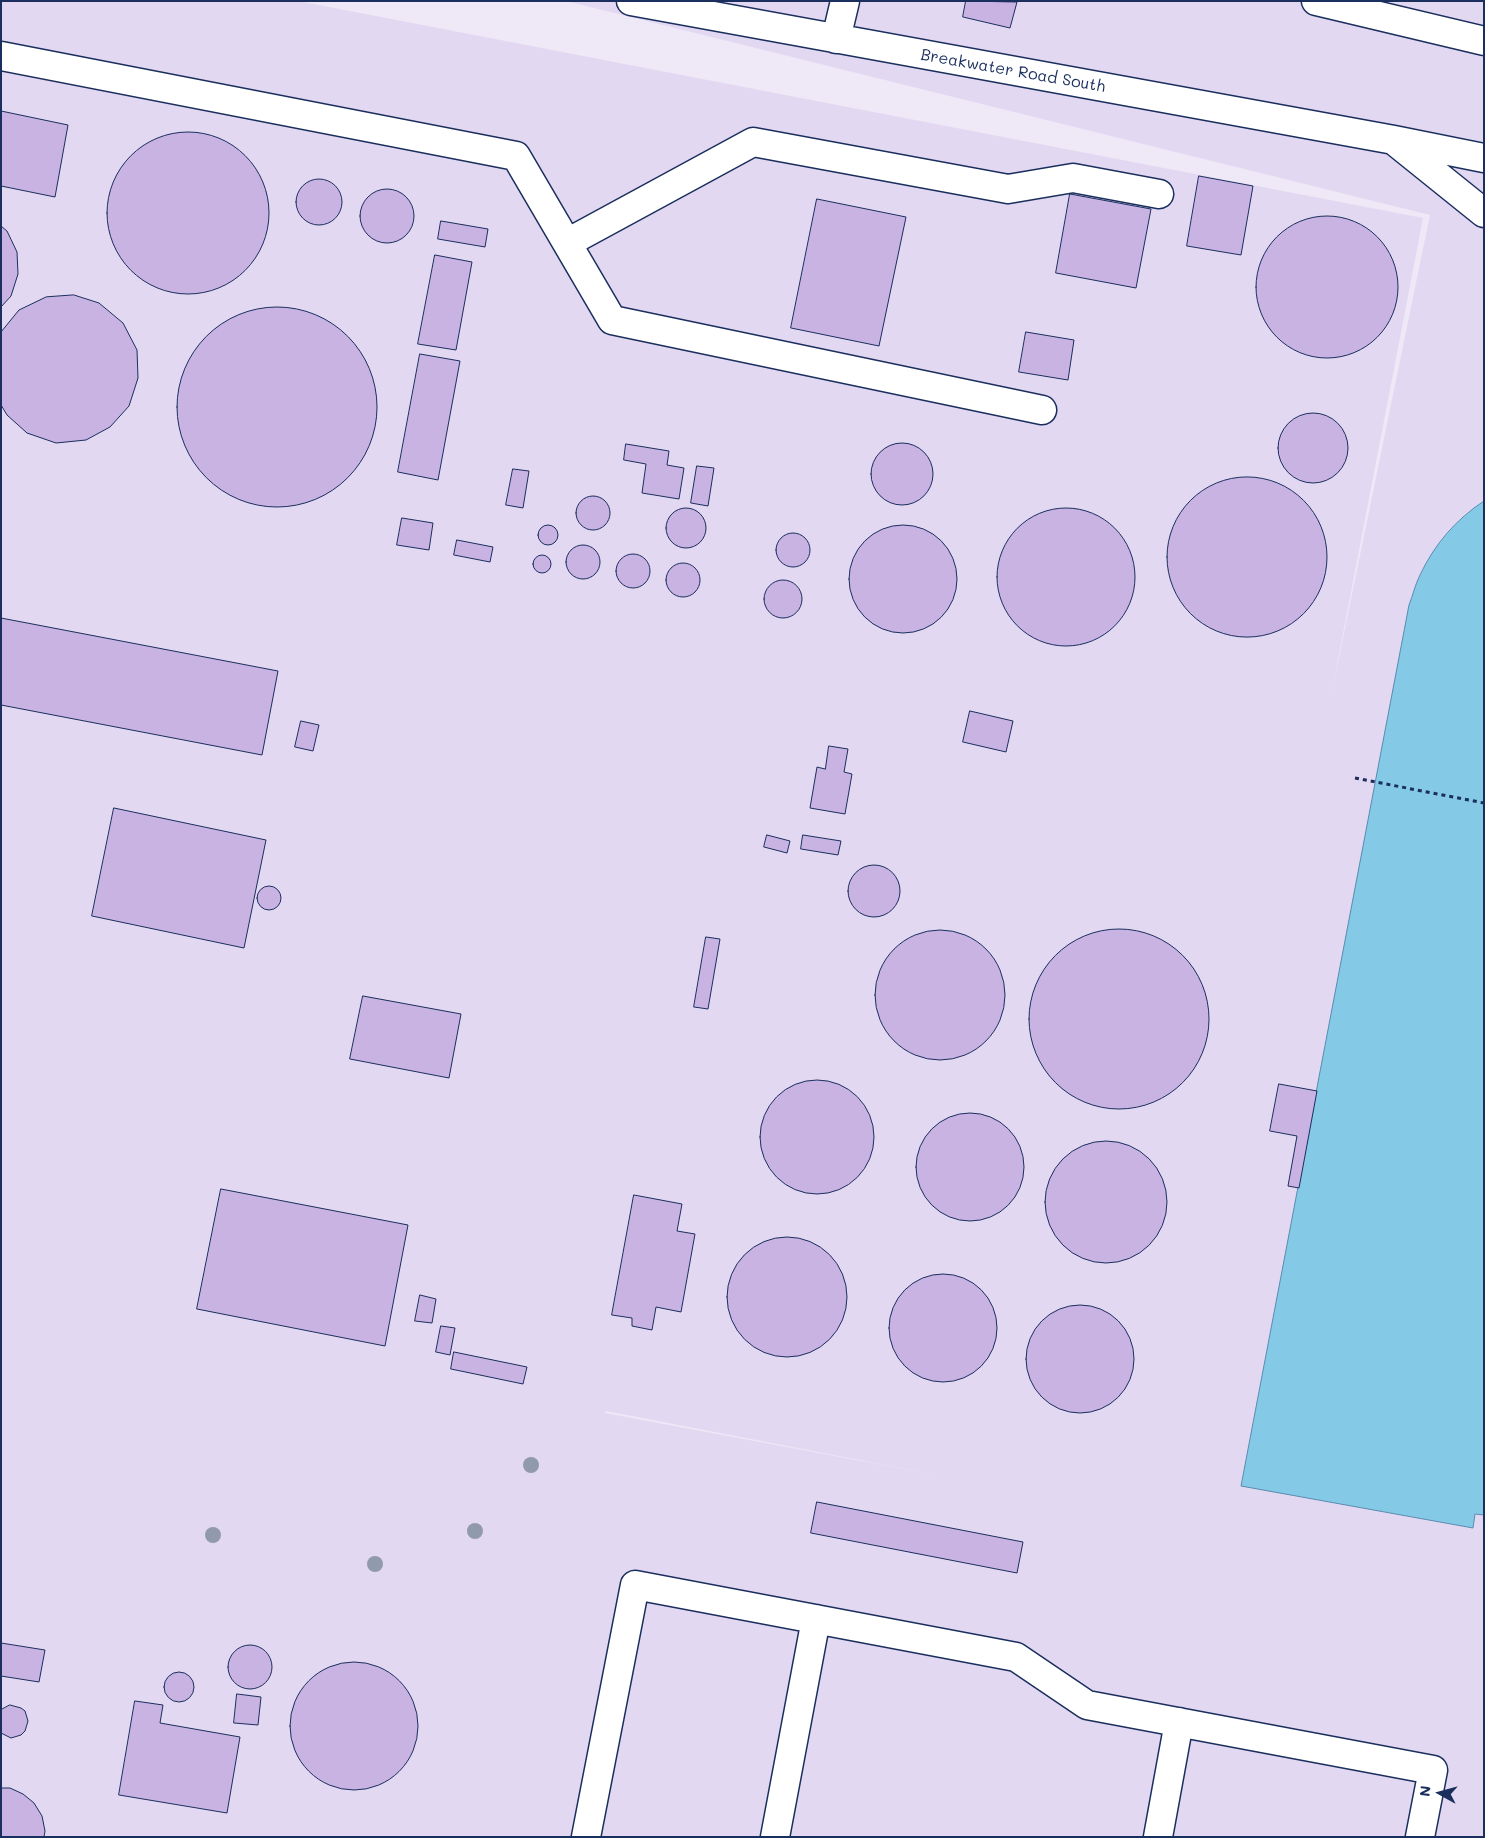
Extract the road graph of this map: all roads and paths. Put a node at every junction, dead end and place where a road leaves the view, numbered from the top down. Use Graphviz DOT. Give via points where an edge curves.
graph roads {
  1 [pos="632,1"];
  2 [pos="845,1"];
  3 [pos="1316,1"];
  4 [pos="836,39"];
  5 [pos="1484,41"];
  6 [pos="1,56"];
  7 [pos="1394,140"];
  8 [pos="1484,143"];
  9 [pos="1484,158"];
  10 [pos="1484,176"];
  11 [pos="1159,194"];
  12 [pos="1484,213"];
  13 [pos="567,243"];
  14 [pos="1042,410"];
  15 [pos="1354,778"];
  16 [pos="1484,803"];
  17 [pos="816,1619"];
  18 [pos="1179,1722"];
  19 [pos="586,1837"];
  20 [pos="775,1837"];
  21 [pos="1158,1837"];
  22 [pos="1420,1837"];
  1 -- 4 [label="street, Breakwater Road South"];
  2 -- 4 [label="street"];
  3 -- 5 [label="street"];
  4 -- 7 [label="street, Breakwater Road South"];
  6 -- 13 [label="street" via="516,156"];
  7 -- 8 [label="street"];
  7 -- 9 [label="street, Breakwater Road South"];
  7 -- 10 [label="street" via="1458,159"];
  7 -- 12 [label="street, Breakwater Road South"];
  11 -- 13 [label="street" via="1072,178 1008,189 752,142"];
  13 -- 14 [label="street" via="612,320"];
  15 -- 16 [label="path"];
  17 -- 18 [label="street" via="1016,1657 1087,1705"];
  17 -- 19 [label="street" via="635,1585"];
  17 -- 20 [label="street"];
  18 -- 21 [label="street"];
  18 -- 22 [label="street" via="1433,1770"];
}
